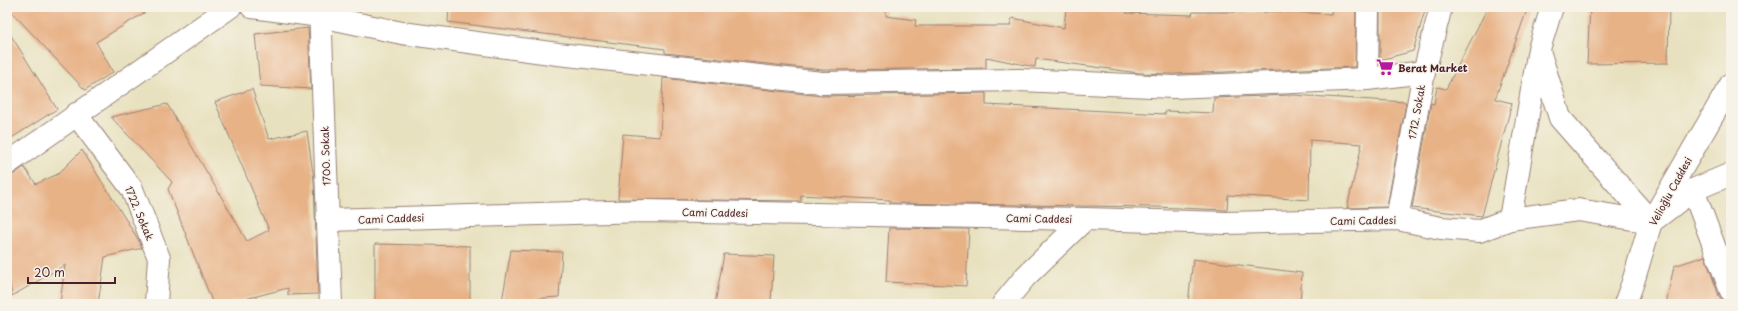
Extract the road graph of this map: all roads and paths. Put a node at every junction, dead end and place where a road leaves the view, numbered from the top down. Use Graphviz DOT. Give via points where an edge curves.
graph roads {
  1 [pos="230,7"];
  2 [pos="252,7"];
  3 [pos="1368,7"];
  4 [pos="1441,7"];
  5 [pos="1552,7"];
  6 [pos="320,12"];
  7 [pos="1539,49"];
  8 [pos="1424,72"];
  9 [pos="1367,79"];
  10 [pos="1731,84"];
  11 [pos="76,114"];
  12 [pos="7,164"];
  13 [pos="1731,174"];
  14 [pos="1693,190"];
  15 [pos="1085,219"];
  16 [pos="1396,219"];
  17 [pos="1510,219"];
  18 [pos="327,220"];
  19 [pos="1651,222"];
  20 [pos="1633,282"];
  21 [pos="1731,291"];
  22 [pos="156,304"];
  23 [pos="331,304"];
  24 [pos="1003,304"];
  25 [pos="1625,304"];
  26 [pos="1639,304"];
  1 -- 11 [label="street"];
  2 -- 6 [label="street"];
  3 -- 9 [label="street"];
  4 -- 8 [label="street, 1712. Sokak"];
  5 -- 7 [label="street"];
  6 -- 9 [label="street" via="402,32 558,54 822,83 1020,80 1173,87"];
  6 -- 18 [label="street, 1700. Sokak"];
  7 -- 17 [label="street"];
  7 -- 19 [label="street" via="1560,118"];
  8 -- 9 [label="street"];
  8 -- 16 [label="street, 1712. Sokak"];
  10 -- 19 [label="street, Velioğlu Caddesi"];
  11 -- 12 [label="street"];
  11 -- 22 [label="street, 1722. Sokak" via="132,189 159,258"];
  13 -- 14 [label="street"];
  14 -- 19 [label="street"];
  14 -- 21 [label="street"];
  15 -- 16 [label="street, Cami Caddesi" via="1226,223"];
  15 -- 18 [label="street, Cami Caddesi" via="645,211"];
  15 -- 24 [label="street" via="1026,276"];
  16 -- 17 [label="street, Cami Caddesi" via="1441,228 1479,231"];
  17 -- 19 [label="street, Cami Caddesi" via="1578,210"];
  18 -- 23 [label="street, 1700. Sokak"];
  19 -- 20 [label="street, Velioğlu Caddesi"];
  20 -- 25 [label="street, Velioğlu Caddesi"];
  20 -- 26 [label="street"];
}
